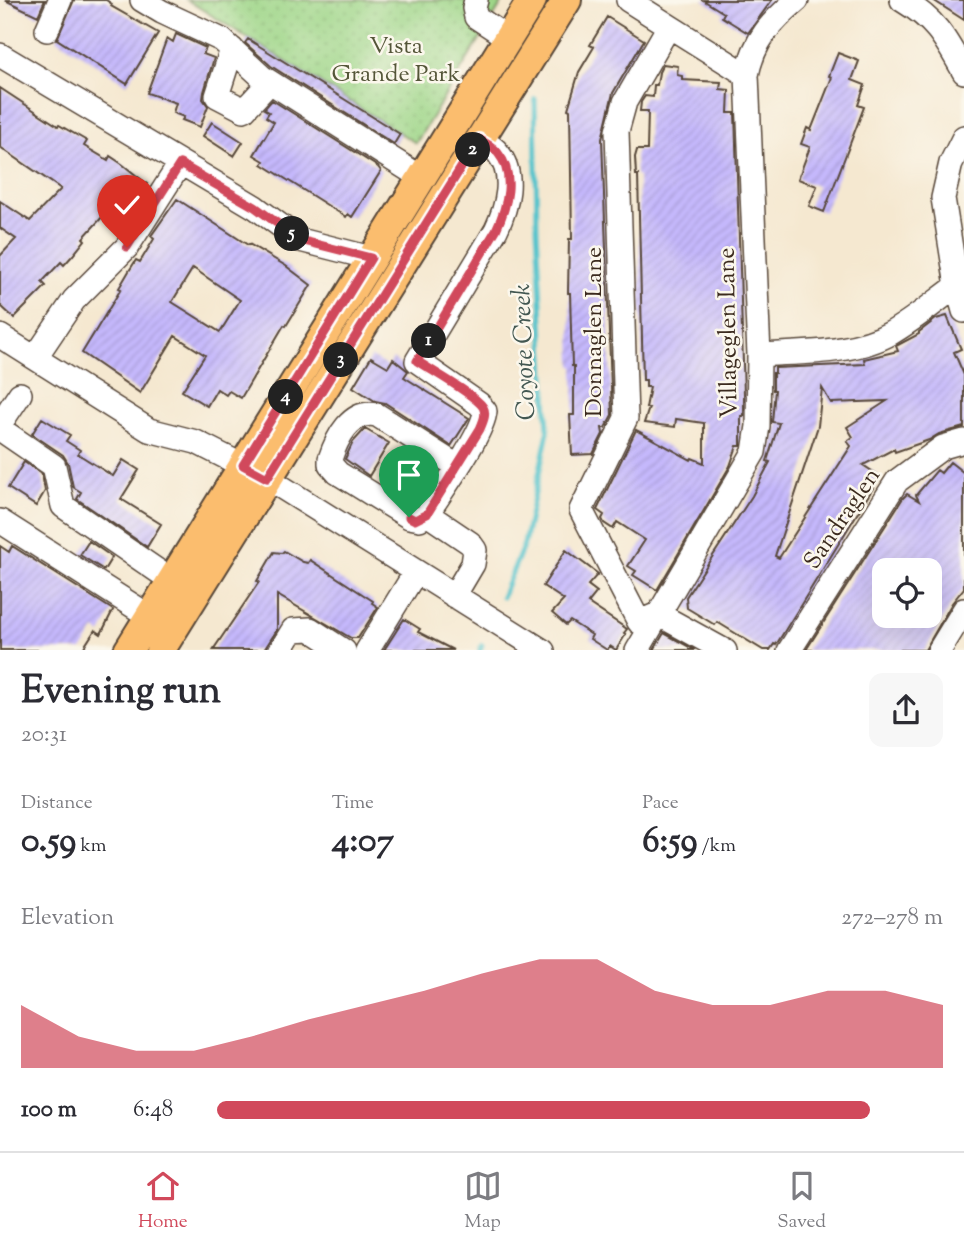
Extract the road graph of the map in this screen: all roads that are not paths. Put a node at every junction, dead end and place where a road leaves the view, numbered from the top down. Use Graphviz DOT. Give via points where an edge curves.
graph roads {
  1 [pos="60,0"];
  2 [pos="142,0"];
  3 [pos="476,0"];
  4 [pos="532,0"];
  5 [pos="567,0"];
  6 [pos="628,0"];
  7 [pos="797,0"];
  8 [pos="902,0"];
  9 [pos="669,26"];
  10 [pos="47,30"];
  11 [pos="508,38"];
  12 [pos="232,49"];
  13 [pos="0,55"];
  14 [pos="964,72"];
  15 [pos="747,75"];
  16 [pos="270,82"];
  17 [pos="964,137"];
  18 [pos="479,139"];
  19 [pos="180,164"];
  20 [pos="422,178"];
  21 [pos="371,258"];
  22 [pos="961,286"];
  23 [pos="964,311"];
  24 [pos="0,336"];
  25 [pos="759,355"];
  26 [pos="35,358"];
  27 [pos="20,394"];
  28 [pos="0,426"];
  29 [pos="964,441"];
  30 [pos="457,466"];
  31 [pos="255,472"];
  32 [pos="427,514"];
  33 [pos="0,521"];
  34 [pos="415,573"];
  35 [pos="171,580"];
  36 [pos="454,596"];
  37 [pos="964,610"];
  38 [pos="657,614"];
  39 [pos="149,616"];
  40 [pos="128,650"];
  41 [pos="160,650"];
  42 [pos="280,650"];
  43 [pos="344,650"];
  44 [pos="368,650"];
  45 [pos="543,650"];
  46 [pos="637,650"];
  47 [pos="725,650"];
  48 [pos="789,650"];
  49 [pos="939,650"];
  1 -- 10 [label="street"];
  2 -- 12 [label="street"];
  3 -- 11 [label="street" via="476,17"];
  4 -- 11 [label="main road"];
  5 -- 18 [label="main road"];
  6 -- 9 [label="street"];
  7 -- 15 [label="street, Villageglen Lane" via="772,22 751,54"];
  8 -- 14 [label="street" via="941,31"];
  9 -- 15 [label="street"];
  9 -- 38 [label="street, Donnaglen Lane" via="625,102 617,131 626,418 581,510 639,622"];
  11 -- 20 [label="main road"];
  12 -- 16 [label="street"];
  12 -- 16 [label="street" via="217,96 244,110"];
  13 -- 19 [label="street"];
  15 -- 25 [label="street, Villageglen Lane"];
  16 -- 20 [label="street"];
  17 -- 22 [label="street" via="951,163 943,198"];
  18 -- 30 [label="street" via="497,150 505,165 507,207 417,361 485,411"];
  18 -- 31 [label="main road"];
  19 -- 21 [label="street" via="255,207 300,240"];
  19 -- 26 [label="street" via="127,247 74,300"];
  20 -- 21 [label="main road"];
  21 -- 31 [label="main road"];
  22 -- 23 [label="street"];
  22 -- 25 [label="street" via="890,334 871,341 840,349"];
  24 -- 26 [label="street"];
  25 -- 38 [label="street, Villageglen Lane" via="754,452"];
  26 -- 31 [label="street" via="149,430 196,442"];
  27 -- 28 [label="street"];
  28 -- 35 [label="street" via="54,466 63,506"];
  29 -- 48 [label="street, Sandraglen" via="943,447 897,481"];
  30 -- 32 [label="street"];
  30 -- 32 [label="street" via="370,413 355,416 335,446 330,464 338,473 415,520"];
  31 -- 34 [label="street"];
  31 -- 35 [label="main road"];
  31 -- 41 [label="main road"];
  32 -- 36 [label="street" via="475,550 473,564"];
  33 -- 39 [label="street"];
  34 -- 36 [label="street"];
  34 -- 44 [label="street"];
  35 -- 39 [label="main road"];
  36 -- 45 [label="street"];
  37 -- 49 [label="street"];
  38 -- 46 [label="street, Villageglen Lane"];
  38 -- 47 [label="street, Donnaglen Lane"];
  39 -- 40 [label="main road"];
  42 -- 43 [label="street" via="293,630 310,629"];
}
